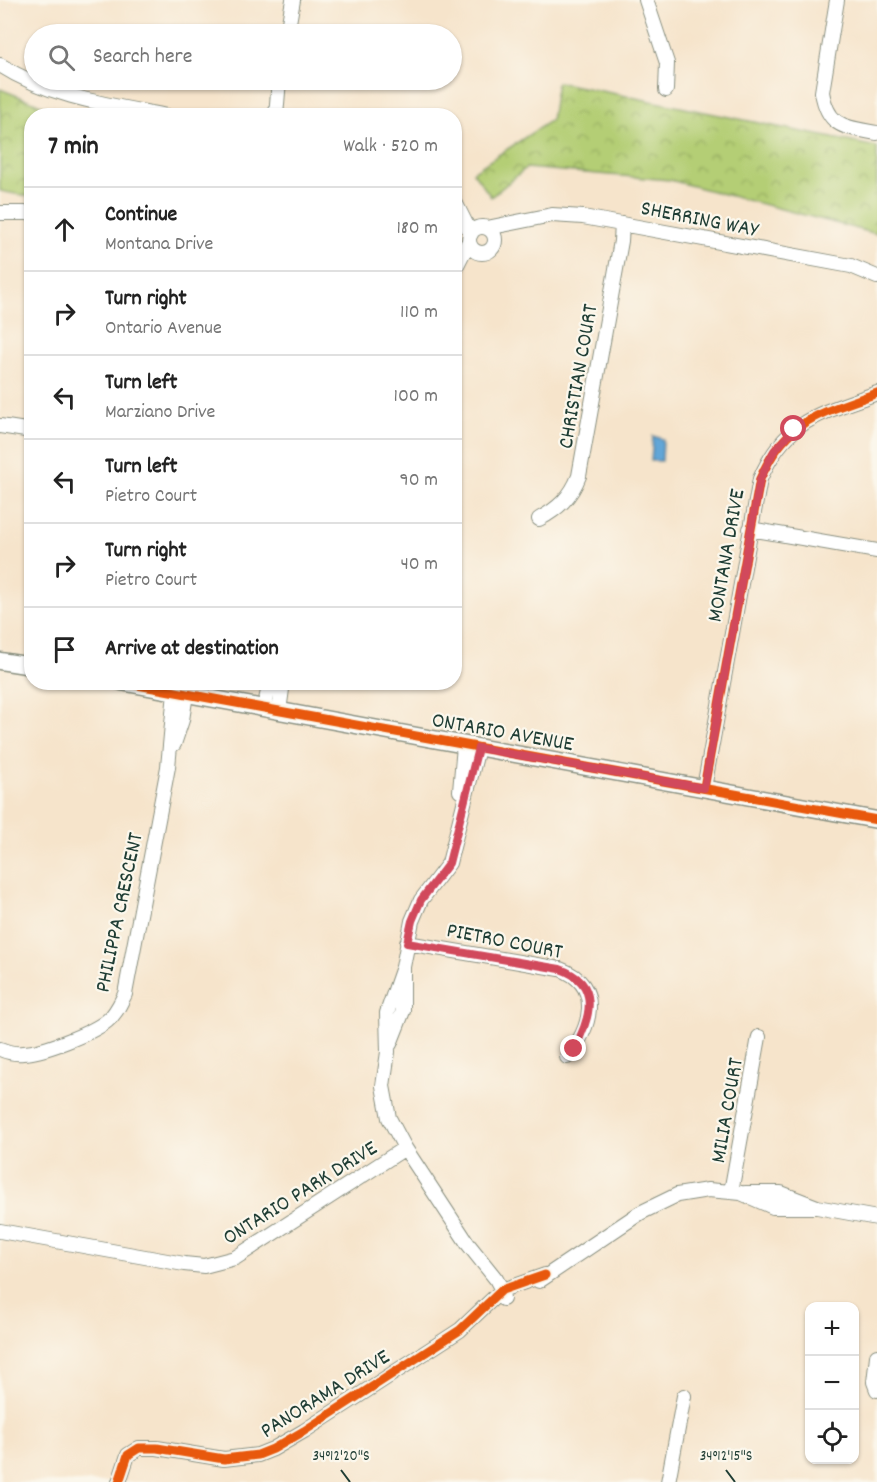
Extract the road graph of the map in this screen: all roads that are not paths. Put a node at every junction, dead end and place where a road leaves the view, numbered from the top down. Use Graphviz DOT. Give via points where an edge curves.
graph roads {
  1 [pos="292,0"];
  2 [pos="646,0"];
  3 [pos="837,0"];
  4 [pos="288,24"];
  5 [pos="0,65"];
  6 [pos="24,78"];
  7 [pos="51,90"];
  8 [pos="276,90"];
  9 [pos="278,90"];
  10 [pos="666,90"];
  11 [pos="125,108"];
  12 [pos="270,108"];
  13 [pos="276,108"];
  14 [pos="877,133"];
  15 [pos="462,211"];
  16 [pos="0,213"];
  17 [pos="24,213"];
  18 [pos="622,224"];
  19 [pos="480,237"];
  20 [pos="462,261"];
  21 [pos="877,277"];
  22 [pos="877,393"];
  23 [pos="0,426"];
  24 [pos="24,430"];
  25 [pos="539,519"];
  26 [pos="750,529"];
  27 [pos="877,551"];
  28 [pos="0,661"];
  29 [pos="24,665"];
  30 [pos="164,690"];
  31 [pos="271,690"];
  32 [pos="280,690"];
  33 [pos="180,693"];
  34 [pos="272,710"];
  35 [pos="471,747"];
  36 [pos="704,788"];
  37 [pos="877,819"];
  38 [pos="407,943"];
  39 [pos="759,1037"];
  40 [pos="0,1049"];
  41 [pos="567,1057"];
  42 [pos="405,1148"];
  43 [pos="736,1192"];
  44 [pos="877,1218"];
  45 [pos="0,1231"];
  46 [pos="501,1296"];
  47 [pos="877,1356"];
  48 [pos="877,1390"];
  49 [pos="684,1396"];
  50 [pos="119,1482"];
  51 [pos="668,1482"];
  1 -- 4 [label="street"];
  2 -- 10 [label="street" via="667,63"];
  3 -- 14 [label="street" via="822,92 824,107 831,118 848,128"];
  5 -- 6 [label="street"];
  7 -- 11 [label="street"];
  8 -- 12 [label="street"];
  9 -- 13 [label="street"];
  15 -- 19 [label="street"];
  16 -- 17 [label="street"];
  18 -- 19 [label="street, SHERRING WAY" via="552,215 513,223"];
  18 -- 21 [label="street, SHERRING WAY" via="851,266"];
  18 -- 25 [label="street, CHRISTIAN COURT" via="579,477 561,505"];
  19 -- 20 [label="street, SHERRING WAY"];
  22 -- 26 [label="street, MONTANA DRIVE" via="817,415 783,440 760,479"];
  23 -- 24 [label="street"];
  26 -- 27 [label="street"];
  26 -- 36 [label="street, MONTANA DRIVE"];
  28 -- 29 [label="street"];
  30 -- 33 [label="street, ONTARIO AVENUE"];
  31 -- 34 [label="street"];
  32 -- 34 [label="street"];
  33 -- 34 [label="street, ONTARIO AVENUE"];
  33 -- 40 [label="street, PHILIPPA CRESCENT" via="182,720 168,766 129,982 120,1004 107,1021 83,1034 32,1052"];
  34 -- 35 [label="street, ONTARIO AVENUE"];
  35 -- 36 [label="street, ONTARIO AVENUE"];
  35 -- 38 [label="street" via="449,863 421,900"];
  36 -- 37 [label="street, ONTARIO AVENUE"];
  38 -- 41 [label="street, PIETRO COURT" via="573,974 585,985 589,1003 579,1040"];
  38 -- 42 [label="street" via="403,967 388,1006 383,1086 389,1118"];
  39 -- 43 [label="street, MILIA COURT"];
  42 -- 45 [label="street, ONTARIO PARK DRIVE" via="261,1242 221,1263 184,1264"];
  42 -- 46 [label="street" via="468,1244 488,1284"];
  43 -- 44 [label="street, PANORAMA DRIVE" via="774,1207 817,1207"];
  43 -- 46 [label="street, PANORAMA DRIVE" via="708,1190 677,1195 640,1214 525,1292"];
  46 -- 50 [label="street, PANORAMA DRIVE" via="484,1320 460,1330 273,1449 224,1459 139,1448 128,1455"];
  47 -- 48 [label="street"];
  49 -- 51 [label="street"];
}
